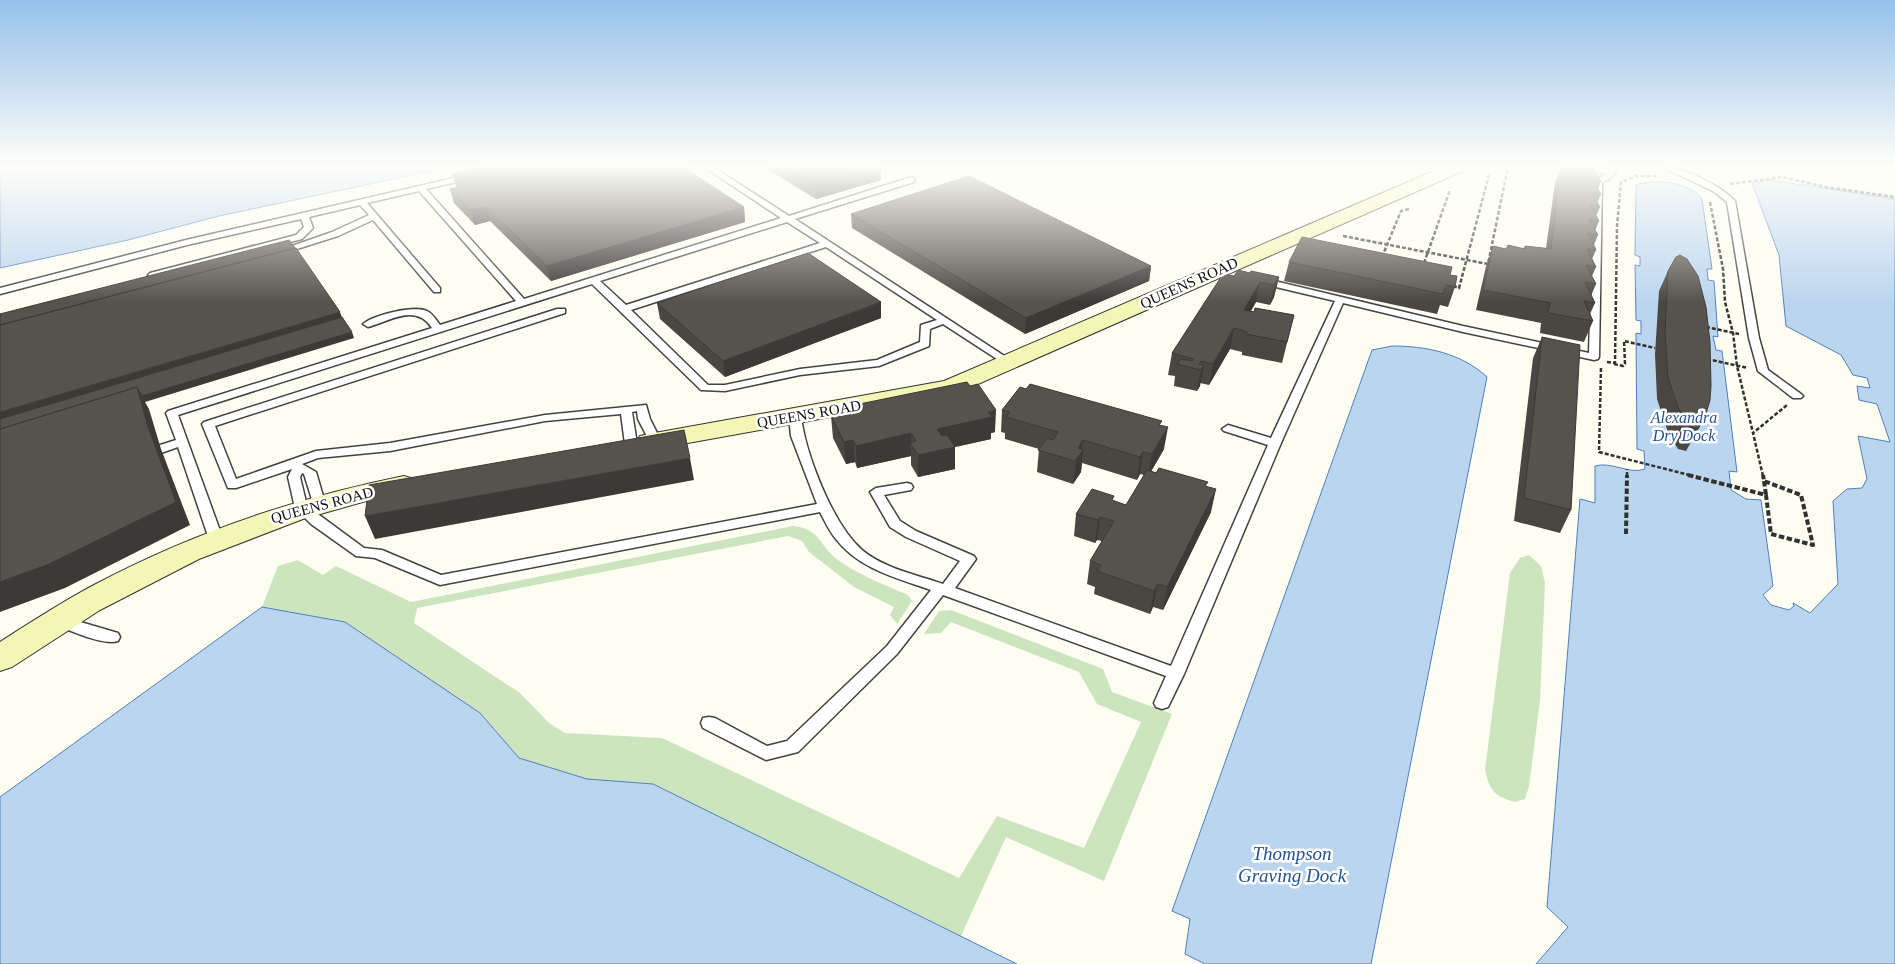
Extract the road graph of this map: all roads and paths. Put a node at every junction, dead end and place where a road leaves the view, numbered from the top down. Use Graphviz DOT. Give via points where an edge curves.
graph roads {
  1 [pos="317,212"];
  2 [pos="371,212"];
  3 [pos="442,212"];
  4 [pos="779,212"];
  5 [pos="808,212"];
  6 [pos="1353,212"];
  7 [pos="1401,212"];
  8 [pos="1442,212"];
  9 [pos="1479,212"];
  10 [pos="1499,212"];
  11 [pos="1597,212"];
  12 [pos="1618,212"];
  13 [pos="1713,212"];
  14 [pos="1733,212"];
  15 [pos="304,215"];
  16 [pos="374,216"];
  17 [pos="788,218"];
  18 [pos="1320,226"];
  19 [pos="827,244"];
  20 [pos="1387,244"];
  21 [pos="297,246"];
  22 [pos="1428,252"];
  23 [pos="1380,260"];
  24 [pos="1467,260"];
  25 [pos="1422,266"];
  26 [pos="1242,273"];
  27 [pos="141,278"];
  28 [pos="594,280"];
  29 [pos="1450,286"];
  30 [pos="437,290"];
  31 [pos="0,291"];
  32 [pos="1340,300"];
  33 [pos="522,302"];
  34 [pos="624,310"];
  35 [pos="561,311"];
  36 [pos="943,321"];
  37 [pos="368,324"];
  38 [pos="1703,326"];
  39 [pos="437,328"];
  40 [pos="1718,330"];
  41 [pos="1655,348"];
  42 [pos="1699,358"];
  43 [pos="1007,361"];
  44 [pos="1602,361"];
  45 [pos="1737,366"];
  46 [pos="1763,371"];
  47 [pos="1798,396"];
  48 [pos="626,410"];
  49 [pos="795,416"];
  50 [pos="1228,429"];
  51 [pos="1753,433"];
  52 [pos="182,442"];
  53 [pos="1275,443"];
  54 [pos="633,444"];
  55 [pos="161,449"];
  56 [pos="294,466"];
  57 [pos="1627,469"];
  58 [pos="429,480"];
  59 [pos="1764,481"];
  60 [pos="907,487"];
  61 [pos="1766,495"];
  62 [pos="310,505"];
  63 [pos="824,507"];
  64 [pos="1626,534"];
  65 [pos="216,539"];
  66 [pos="942,590"];
  67 [pos="60,621"];
  68 [pos="113,637"];
  69 [pos="0,658"];
  70 [pos="1176,674"];
  71 [pos="1162,703"];
  72 [pos="709,723"];
  1 -- 15 [label="lane"];
  2 -- 16 [label="lane"];
  3 -- 33 [label="lane"];
  4 -- 17 [label="lane"];
  5 -- 17 [label="lane"];
  6 -- 18 [label="street, QUEENS ROAD"];
  7 -- 20 [label="path"];
  8 -- 22 [label="path"];
  9 -- 24 [label="path"];
  10 -- 24 [label="path" via="1488,264"];
  11 -- 32 [label="lane" via="1594,357"];
  12 -- 44 [label="path" via="1615,363"];
  13 -- 45 [label="path"];
  14 -- 46 [label="lane" via="1754,338"];
  15 -- 27 [label="lane" via="309,228 299,237"];
  15 -- 31 [label="lane"];
  16 -- 21 [label="lane" via="335,234"];
  16 -- 30 [label="lane"];
  17 -- 19 [label="lane"];
  17 -- 28 [label="lane"];
  18 -- 20 [label="path" via="1340,235"];
  18 -- 26 [label="street, QUEENS ROAD"];
  19 -- 34 [label="lane"];
  19 -- 36 [label="lane"];
  20 -- 22 [label="path"];
  20 -- 23 [label="path"];
  22 -- 24 [label="path"];
  22 -- 25 [label="path"];
  24 -- 29 [label="path" via="1459,288"];
  26 -- 32 [label="lane" via="1281,287"];
  26 -- 43 [label="street, QUEENS ROAD"];
  28 -- 33 [label="lane"];
  28 -- 34 [label="lane"];
  32 -- 53 [label="lane"];
  33 -- 39 [label="lane"];
  34 -- 36 [label="lane" via="704,388 725,388 800,372 879,363 925,344 924,327"];
  35 -- 56 [label="lane" via="208,424 232,485"];
  36 -- 43 [label="lane"];
  37 -- 39 [label="lane" via="420,312 429,317"];
  38 -- 40 [label="path"];
  39 -- 52 [label="lane" via="172,413"];
  41 -- 44 [label="path" via="1624,341 1623,366"];
  42 -- 45 [label="path"];
  43 -- 49 [label="street, QUEENS ROAD" via="953,386 930,392"];
  44 -- 61 [label="path" via="1599,452"];
  45 -- 46 [label="path"];
  45 -- 51 [label="path"];
  46 -- 47 [label="lane"];
  47 -- 51 [label="path"];
  48 -- 54 [label="lane"];
  48 -- 54 [label="lane" via="642,407 644,419"];
  48 -- 56 [label="lane" via="545,418 390,447 316,455"];
  49 -- 54 [label="street, QUEENS ROAD"];
  49 -- 63 [label="lane" via="797,436"];
  50 -- 53 [label="lane"];
  51 -- 59 [label="path"];
  52 -- 55 [label="lane"];
  52 -- 65 [label="lane"];
  53 -- 70 [label="lane"];
  56 -- 62 [label="lane" via="294,476"];
  56 -- 62 [label="lane" via="310,472"];
  57 -- 64 [label="path"];
  58 -- 62 [label="street, QUEENS ROAD"];
  59 -- 61 [label="path"];
  59 -- 61 [label="path" via="1801,495 1813,545 1771,534"];
  60 -- 66 [label="lane" via="876,492 895,524 969,559"];
  62 -- 63 [label="lane" via="361,553 377,553 440,580"];
  62 -- 65 [label="street, QUEENS ROAD"];
  63 -- 66 [label="lane" via="840,536 858,554 881,567"];
  65 -- 67 [label="street, QUEENS ROAD" via="118,586"];
  66 -- 70 [label="lane"];
  66 -- 72 [label="lane" via="892,650 792,746 766,753"];
  67 -- 68 [label="lane"];
  67 -- 69 [label="street, QUEENS ROAD"];
  70 -- 71 [label="lane"];
}
